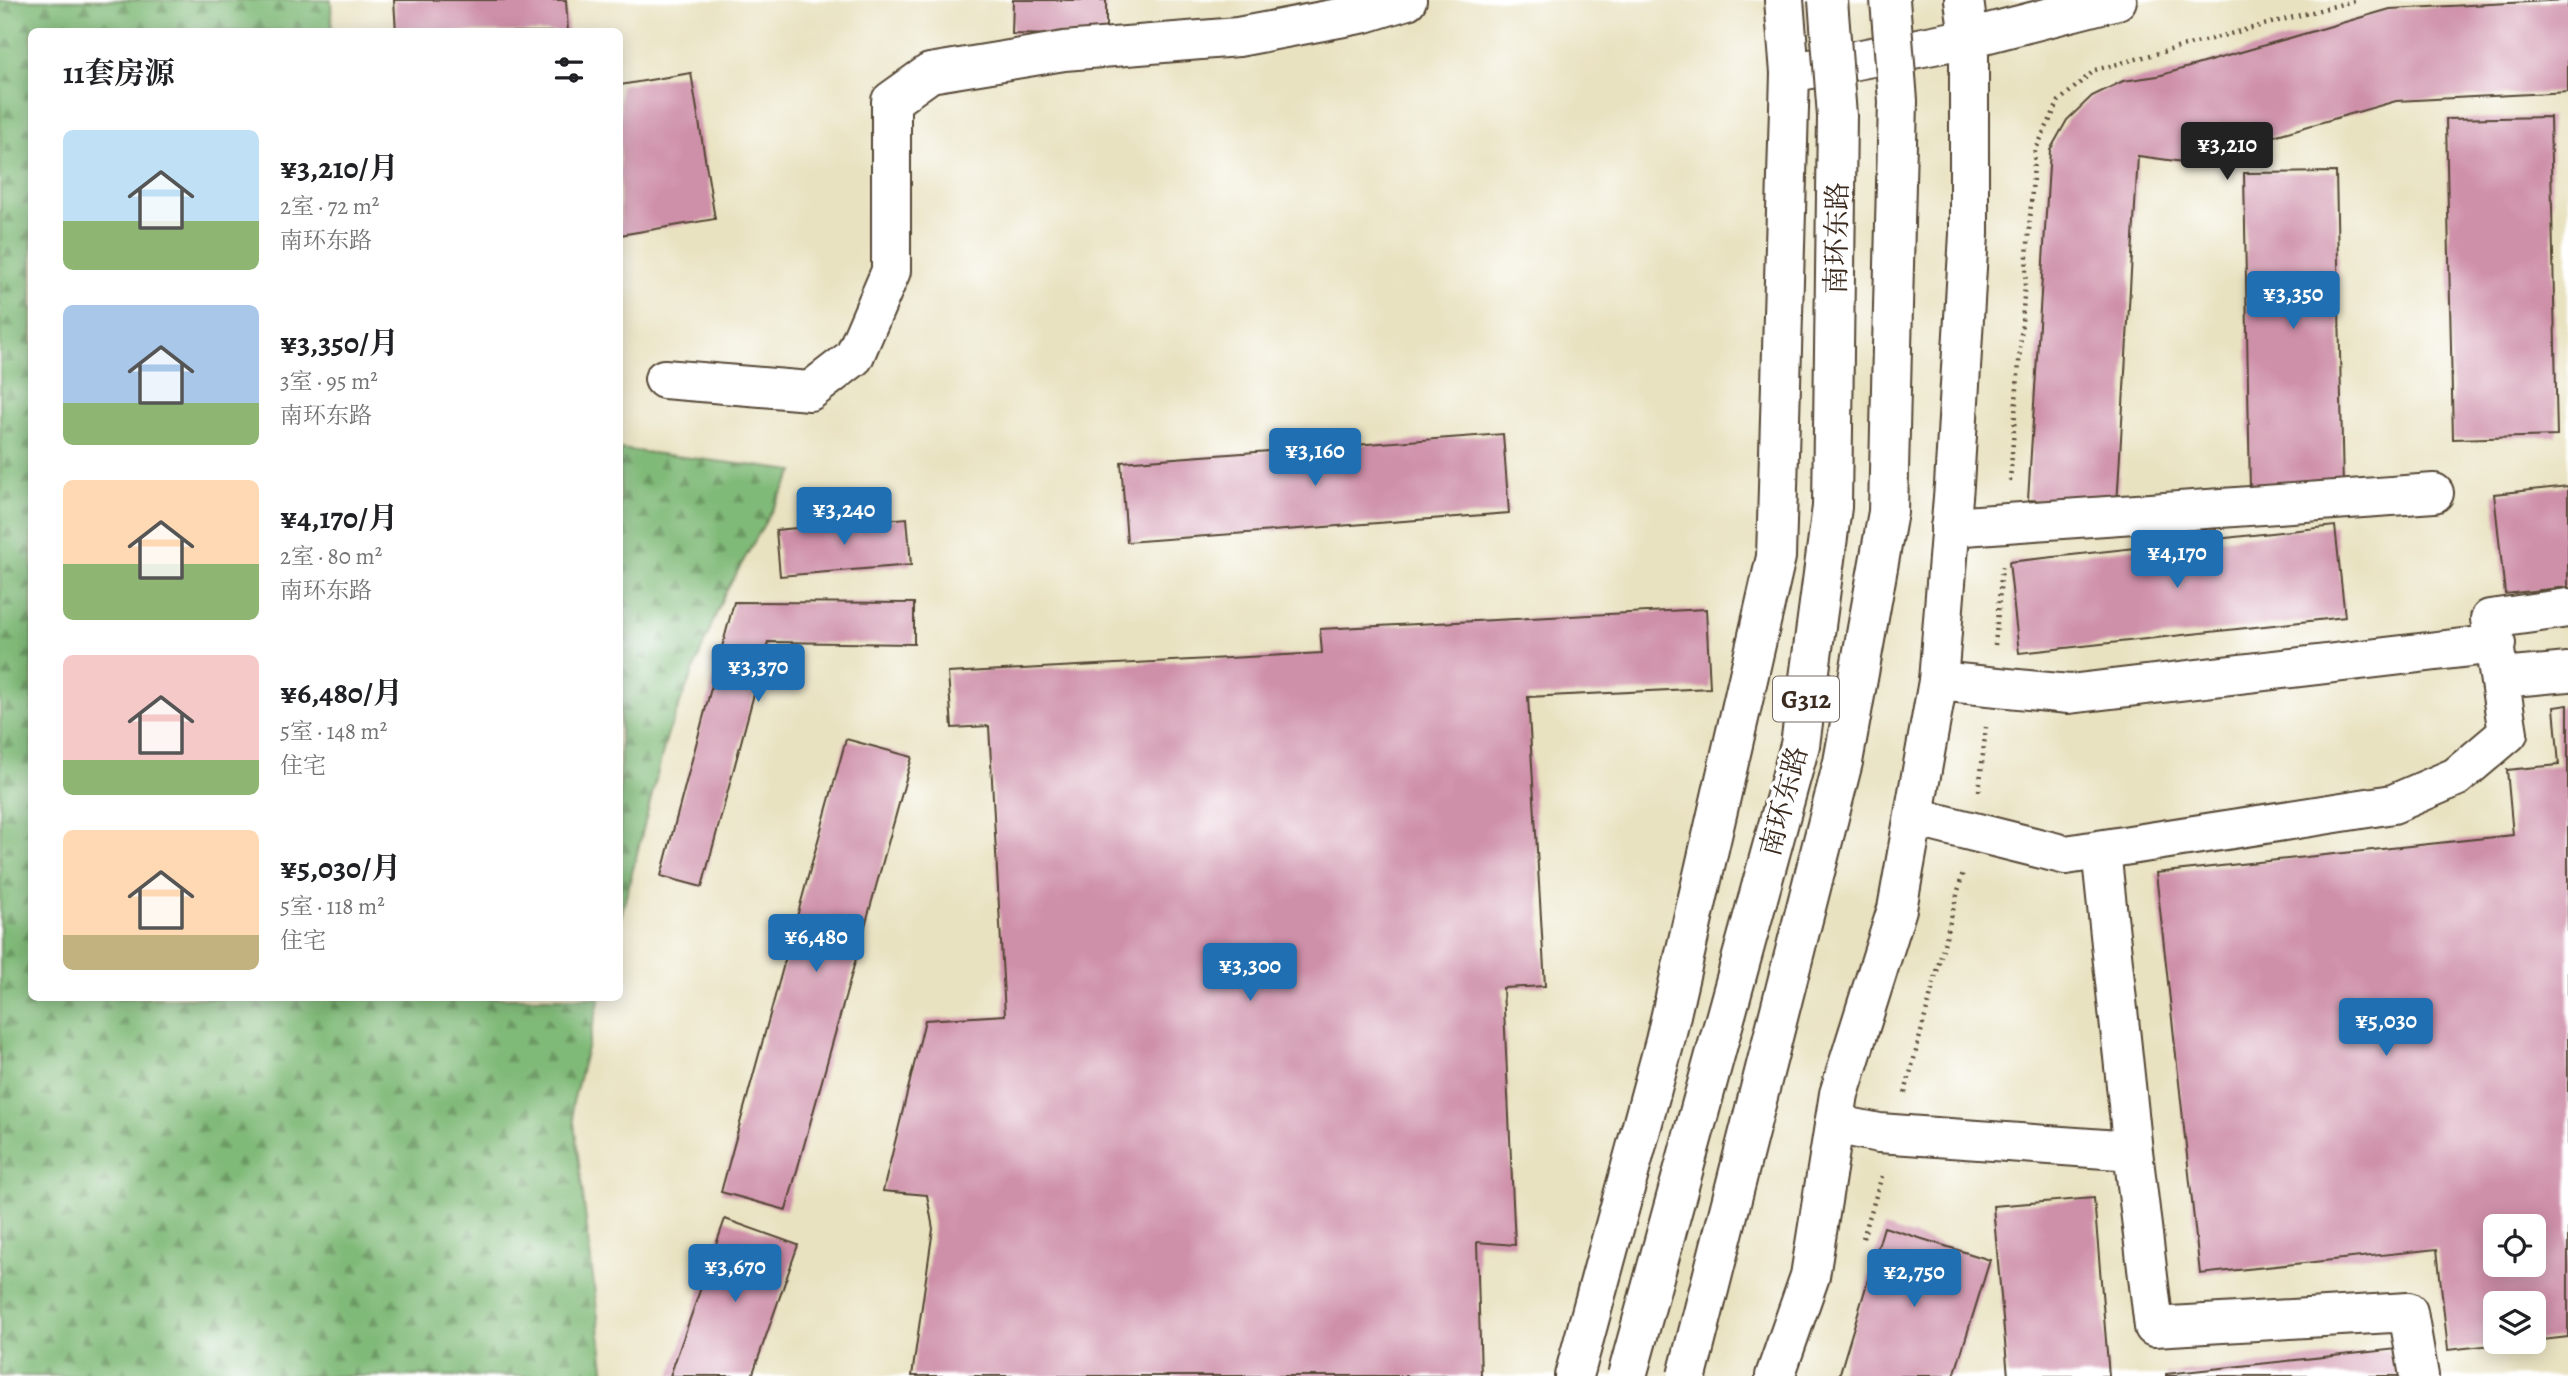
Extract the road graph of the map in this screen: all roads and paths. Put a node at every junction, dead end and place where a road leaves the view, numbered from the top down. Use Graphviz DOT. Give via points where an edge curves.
graph roads {
  1 [pos="1407,0"];
  2 [pos="1784,0"];
  3 [pos="1828,0"];
  4 [pos="1890,0"];
  5 [pos="1964,0"];
  6 [pos="2117,0"];
  7 [pos="2357,0"];
  8 [pos="1969,38"];
  9 [pos="1790,73"];
  10 [pos="664,379"];
  11 [pos="2434,493"];
  12 [pos="2005,523"];
  13 [pos="1950,527"];
  14 [pos="2568,608"];
  15 [pos="2498,661"];
  16 [pos="2568,672"];
  17 [pos="1938,681"];
  18 [pos="1991,686"];
  19 [pos="1914,817"];
  20 [pos="1974,832"];
  21 [pos="2101,850"];
  22 [pos="1833,1125"];
  23 [pos="1895,1134"];
  24 [pos="2133,1151"];
  25 [pos="1860,1249"];
  26 [pos="1574,1376"];
  27 [pos="1628,1376"];
  28 [pos="1688,1376"];
  29 [pos="1775,1376"];
  30 [pos="2419,1376"];
  1 -- 10 [label="main road" via="1365,13 1238,37 1064,51 930,73 891,101 891,271 854,357 810,391"];
  2 -- 9 [label="main road"];
  3 -- 27 [label="main road, 南环东路 / G312, bridge" via="1838,116 1832,507 1800,745"];
  4 -- 28 [label="main road, 南环东路 / G312, bridge" via="1898,101 1888,512 1843,762"];
  5 -- 8 [label="main road"];
  6 -- 8 [label="main road"];
  7 -- 12 [label="path" via="2095,70 2059,101 2035,150"];
  8 -- 9 [label="main road"];
  8 -- 13 [label="main road" via="1969,234"];
  9 -- 26 [label="main road" via="1776,557 1665,1041"];
  11 -- 12 [label="main road"];
  12 -- 13 [label="main road"];
  12 -- 18 [label="path"];
  13 -- 17 [label="main road"];
  14 -- 15 [label="main road" via="2490,619"];
  15 -- 16 [label="main road"];
  15 -- 18 [label="main road" via="2069,694"];
  15 -- 21 [label="main road" via="2508,733 2456,777 2393,804"];
  17 -- 18 [label="main road"];
  17 -- 19 [label="main road"];
  18 -- 20 [label="path"];
  19 -- 20 [label="main road"];
  19 -- 22 [label="main road" via="1897,909"];
  20 -- 21 [label="main road" via="2066,855"];
  20 -- 23 [label="path"];
  21 -- 24 [label="main road"];
  22 -- 23 [label="main road"];
  22 -- 29 [label="main road" via="1810,1276"];
  23 -- 24 [label="main road"];
  23 -- 25 [label="path"];
  24 -- 30 [label="main road" via="2154,1327 2408,1312"];
}
